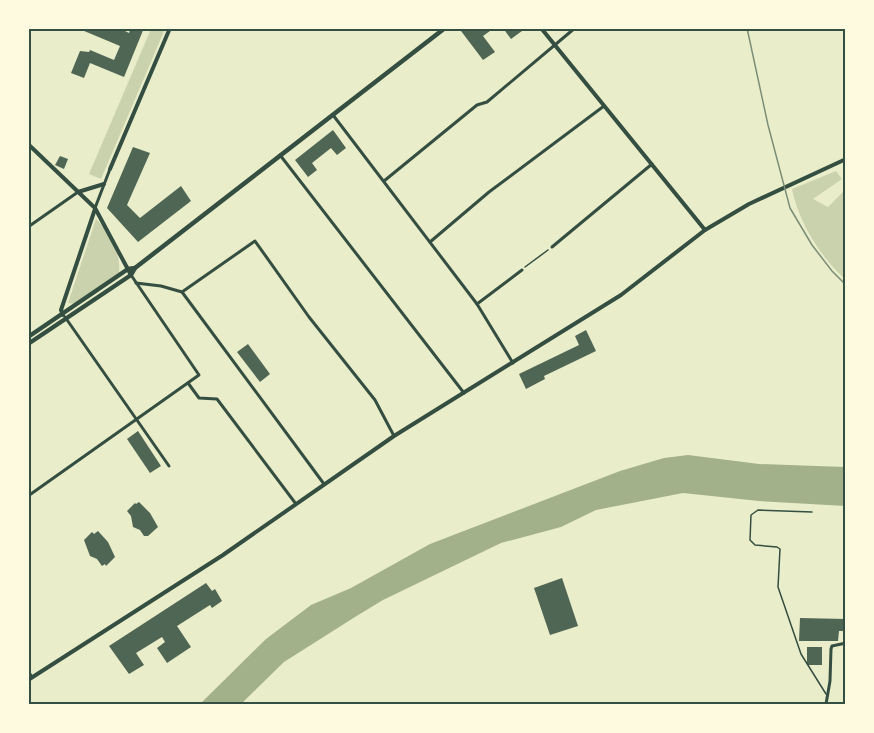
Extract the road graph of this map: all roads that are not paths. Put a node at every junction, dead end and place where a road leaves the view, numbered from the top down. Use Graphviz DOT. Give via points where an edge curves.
graph roads {
  1 [pos="170,28"];
  2 [pos="445,28"];
  3 [pos="541,28"];
  4 [pos="575,28"];
  5 [pos="555,45"];
  6 [pos="604,106"];
  7 [pos="333,114"];
  8 [pos="28,144"];
  9 [pos="280,155"];
  10 [pos="846,159"];
  11 [pos="652,164"];
  12 [pos="110,169"];
  13 [pos="384,181"];
  14 [pos="104,184"];
  15 [pos="78,192"];
  16 [pos="95,208"];
  17 [pos="28,227"];
  18 [pos="705,230"];
  19 [pos="430,242"];
  20 [pos="552,247"];
  21 [pos="135,267"];
  22 [pos="128,269"];
  23 [pos="522,270"];
  24 [pos="131,275"];
  25 [pos="136,282"];
  26 [pos="182,292"];
  27 [pos="477,304"];
  28 [pos="63,315"];
  29 [pos="66,320"];
  30 [pos="28,337"];
  31 [pos="28,344"];
  32 [pos="513,363"];
  33 [pos="188,383"];
  34 [pos="464,393"];
  35 [pos="137,420"];
  36 [pos="394,436"];
  37 [pos="169,466"];
  38 [pos="324,484"];
  39 [pos="28,495"];
  40 [pos="296,504"];
  41 [pos="812,512"];
  42 [pos="846,643"];
  43 [pos="28,671"];
  44 [pos="30,678"];
  45 [pos="826,694"];
  46 [pos="826,705"];
  1 -- 12 [label="street"];
  2 -- 7 [label="main road"];
  3 -- 5 [label="street"];
  4 -- 5 [label="street"];
  5 -- 6 [label="street"];
  5 -- 13 [label="street"];
  6 -- 11 [label="street"];
  6 -- 19 [label="street" via="489,192"];
  7 -- 9 [label="main road"];
  7 -- 13 [label="street"];
  8 -- 15 [label="street"];
  9 -- 21 [label="main road"];
  9 -- 34 [label="street"];
  10 -- 18 [label="street" via="774,191"];
  11 -- 18 [label="street"];
  11 -- 20 [label="street"];
  12 -- 14 [label="street"];
  13 -- 19 [label="street"];
  14 -- 15 [label="street"];
  14 -- 16 [label="street"];
  15 -- 16 [label="street"];
  15 -- 17 [label="street"];
  16 -- 22 [label="street"];
  16 -- 28 [label="street"];
  18 -- 32 [label="street" via="621,295"];
  19 -- 27 [label="street"];
  21 -- 22 [label="main road"];
  21 -- 24 [label="main road"];
  22 -- 24 [label="street"];
  22 -- 28 [label="main road"];
  23 -- 27 [label="street"];
  24 -- 25 [label="street"];
  24 -- 29 [label="main road"];
  25 -- 26 [label="street"];
  25 -- 33 [label="street" via="199,375"];
  26 -- 36 [label="street" via="255,241 375,400"];
  26 -- 38 [label="street"];
  27 -- 32 [label="street"];
  28 -- 29 [label="street"];
  28 -- 30 [label="main road"];
  29 -- 31 [label="main road"];
  29 -- 35 [label="street"];
  32 -- 34 [label="street"];
  33 -- 35 [label="street"];
  33 -- 40 [label="street" via="199,398 217,399"];
  34 -- 36 [label="street"];
  35 -- 37 [label="street"];
  35 -- 39 [label="street"];
  36 -- 38 [label="street"];
  38 -- 40 [label="street"];
  40 -- 44 [label="street"];
  41 -- 45 [label="lane" via="758,510 751,514 750,540 755,545 780,549 778,587 801,654"];
  42 -- 45 [label="street" via="832,646"];
  43 -- 44 [label="street"];
  45 -- 46 [label="street"];
}
